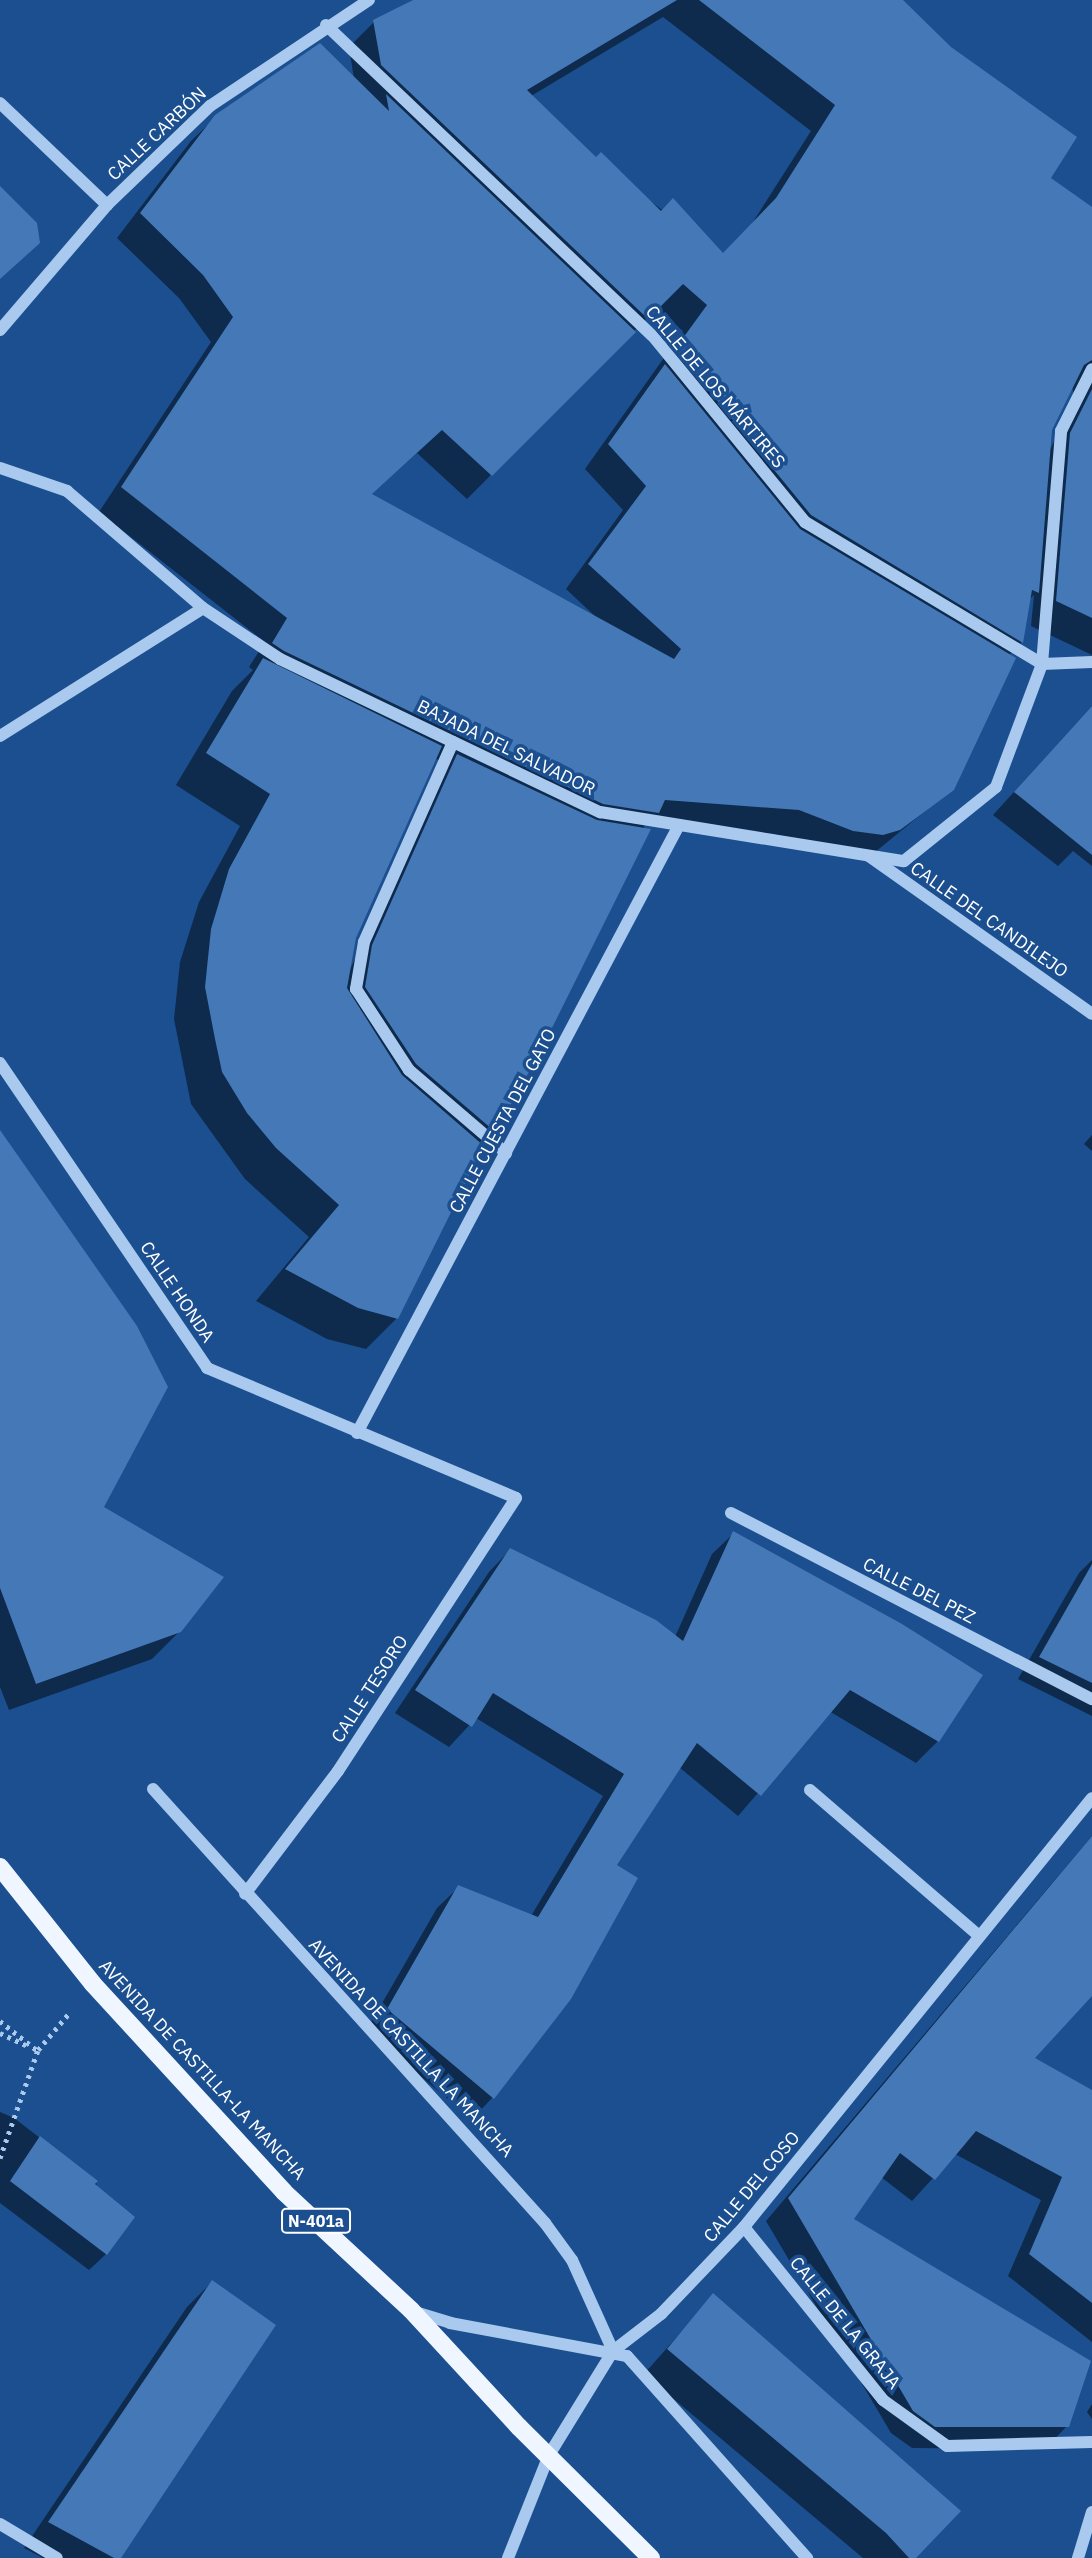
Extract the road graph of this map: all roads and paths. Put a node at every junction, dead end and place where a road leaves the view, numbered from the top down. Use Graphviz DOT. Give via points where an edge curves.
graph roads {
  1 [pos="369,0"];
  2 [pos="326,25"];
  3 [pos="0,103"];
  4 [pos="107,205"];
  5 [pos="0,330"];
  6 [pos="1092,369"];
  7 [pos="0,468"];
  8 [pos="203,608"];
  9 [pos="1092,662"];
  10 [pos="1042,664"];
  11 [pos="0,736"];
  12 [pos="453,742"];
  13 [pos="679,825"];
  14 [pos="865,854"];
  15 [pos="1092,1014"];
  16 [pos="0,1063"];
  17 [pos="506,1153"];
  18 [pos="357,1433"];
  19 [pos="516,1498"];
  20 [pos="731,1513"];
  21 [pos="1092,1699"];
  22 [pos="153,1789"];
  23 [pos="810,1790"];
  24 [pos="1092,1798"];
  25 [pos="0,1867"];
  26 [pos="245,1894"];
  27 [pos="978,1935"];
  28 [pos="93,1984"];
  29 [pos="0,2021"];
  30 [pos="0,2033"];
  31 [pos="38,2051"];
  32 [pos="0,2159"];
  33 [pos="744,2227"];
  34 [pos="411,2311"];
  35 [pos="613,2351"];
  36 [pos="1092,2442"];
  37 [pos="549,2455"];
  38 [pos="1092,2512"];
  39 [pos="0,2524"];
  40 [pos="57,2558"];
  41 [pos="508,2558"];
  42 [pos="651,2558"];
  43 [pos="807,2558"];
  44 [pos="1078,2558"];
  1 -- 2 [label="street, CALLE CARBÓN"];
  2 -- 4 [label="street, CALLE CARBÓN" via="210,106"];
  2 -- 10 [label="street, CALLE DE LOS MÁRTIRES" via="652,335 805,522"];
  3 -- 4 [label="street"];
  4 -- 5 [label="street, CALLE CARBÓN"];
  6 -- 10 [label="street, BAJADA DEL SALVADOR" via="1061,431"];
  7 -- 8 [label="street, BAJADA DEL SALVADOR" via="67,491"];
  8 -- 11 [label="street"];
  8 -- 12 [label="street, BAJADA DEL SALVADOR" via="279,659"];
  9 -- 10 [label="street"];
  10 -- 14 [label="street, BAJADA DEL SALVADOR" via="996,787 904,861"];
  12 -- 13 [label="street, BAJADA DEL SALVADOR" via="600,812"];
  12 -- 17 [label="street" via="364,942 356,989 409,1070"];
  13 -- 14 [label="street, BAJADA DEL SALVADOR"];
  13 -- 17 [label="street, CALLE CUESTA DEL GATO"];
  14 -- 15 [label="street, CALLE DEL CANDILEJO"];
  16 -- 18 [label="street, CALLE HONDA" via="207,1367"];
  17 -- 18 [label="street, CALLE CUESTA DEL GATO"];
  18 -- 19 [label="street, CALLE HONDA"];
  19 -- 26 [label="street, CALLE TESORO" via="338,1771"];
  20 -- 21 [label="street, CALLE DEL PEZ"];
  22 -- 26 [label="street, AVENIDA DE CASTILLA LA MANCHA"];
  23 -- 27 [label="street"];
  24 -- 27 [label="street, CALLE DEL COSO"];
  25 -- 28 [label="main road, AVENIDA DE CASTILLA-LA MANCHA / N-401a"];
  26 -- 35 [label="street, AVENIDA DE CASTILLA LA MANCHA" via="545,2223 572,2260"];
  27 -- 33 [label="street, CALLE DEL COSO"];
  28 -- 31 [label="path"];
  28 -- 34 [label="main road, AVENIDA DE CASTILLA-LA MANCHA / N-401a" via="284,2192"];
  29 -- 31 [label="path"];
  30 -- 31 [label="path"];
  31 -- 32 [label="path"];
  33 -- 35 [label="street, CALLE DEL COSO" via="660,2314"];
  33 -- 36 [label="street, CALLE DE LA GRAJA" via="883,2400 947,2446"];
  34 -- 35 [label="street" via="450,2323"];
  34 -- 37 [label="main road, AVENIDA DE CASTILLA-LA MANCHA / N-401a"];
  35 -- 37 [label="street, CALLE DEL COSO"];
  35 -- 43 [label="street" via="642,2368"];
  37 -- 41 [label="street, CALLE DEL COSO"];
  37 -- 42 [label="main road, AVENIDA DE CASTILLA-LA MANCHA / N-401a"];
  38 -- 44 [label="street"];
  39 -- 40 [label="street"];
}
